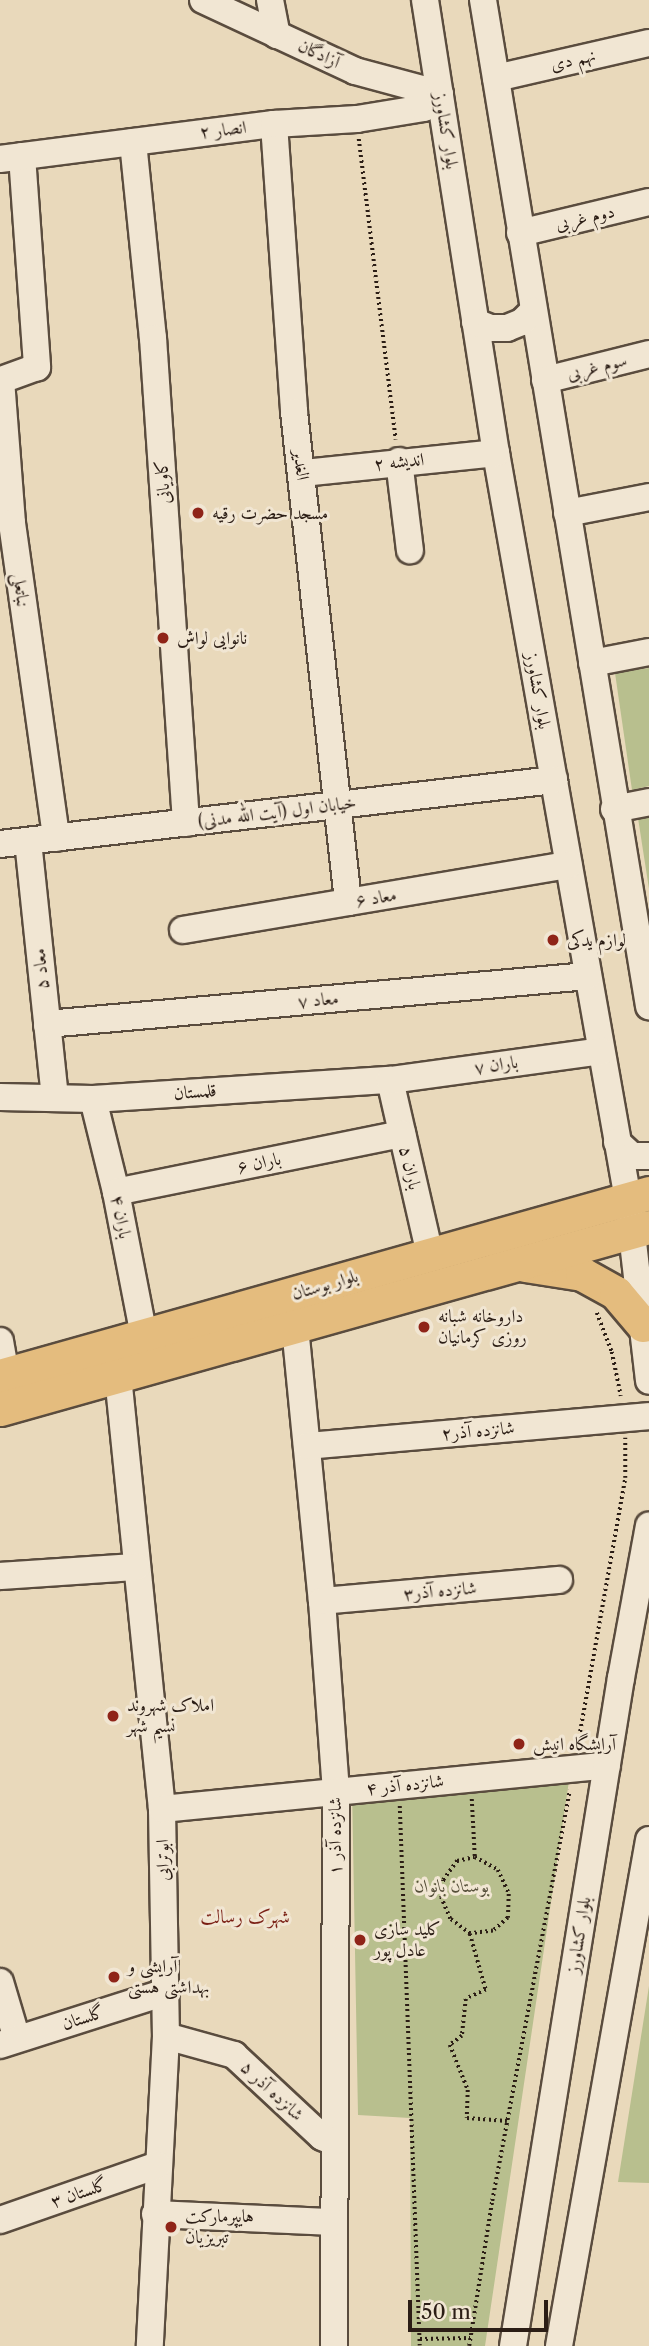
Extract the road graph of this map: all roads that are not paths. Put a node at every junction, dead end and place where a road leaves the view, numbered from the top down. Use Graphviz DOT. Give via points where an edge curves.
graph roads {
  1 [pos="203,0"];
  2 [pos="270,0"];
  3 [pos="425,0"];
  4 [pos="483,0"];
  5 [pos="277,35"];
  6 [pos="649,43"];
  7 [pos="496,78"];
  8 [pos="440,94"];
  9 [pos="274,124"];
  10 [pos="133,142"];
  11 [pos="11,158"];
  12 [pos="649,202"];
  13 [pos="520,233"];
  14 [pos="533,311"];
  15 [pos="475,322"];
  16 [pos="649,354"];
  17 [pos="545,380"];
  18 [pos="496,453"];
  19 [pos="399,461"];
  20 [pos="303,473"];
  21 [pos="649,497"];
  22 [pos="567,513"];
  23 [pos="410,550"];
  24 [pos="649,652"];
  25 [pos="592,663"];
  26 [pos="554,780"];
  27 [pos="649,802"];
  28 [pos="336,806"];
  29 [pos="614,808"];
  30 [pos="186,823"];
  31 [pos="56,838"];
  32 [pos="28,841"];
  33 [pos="0,844"];
  34 [pos="569,865"];
  35 [pos="348,902"];
  36 [pos="183,930"];
  37 [pos="644,944"];
  38 [pos="588,976"];
  39 [pos="649,1006"];
  40 [pos="47,1024"];
  41 [pos="601,1051"];
  42 [pos="390,1080"];
  43 [pos="0,1097"];
  44 [pos="55,1098"];
  45 [pos="93,1099"];
  46 [pos="402,1134"];
  47 [pos="617,1142"];
  48 [pos="649,1156"];
  49 [pos="116,1192"];
  50 [pos="639,1212"];
  51 [pos="430,1255"];
  52 [pos="516,1264"];
  53 [pos="644,1317"];
  54 [pos="295,1327"];
  55 [pos="144,1336"];
  56 [pos="191,1340"];
  57 [pos="0,1341"];
  58 [pos="3,1375"];
  59 [pos="118,1376"];
  60 [pos="649,1381"];
  61 [pos="0,1409"];
  62 [pos="638,1417"];
  63 [pos="307,1446"];
  64 [pos="649,1525"];
  65 [pos="137,1567"];
  66 [pos="0,1576"];
  67 [pos="559,1580"];
  68 [pos="322,1601"];
  69 [pos="607,1765"];
  70 [pos="336,1792"];
  71 [pos="162,1809"];
  72 [pos="649,1840"];
  73 [pos="0,1982"];
  74 [pos="166,1992"];
  75 [pos="166,2036"];
  76 [pos="9,2042"];
  77 [pos="334,2142"];
  78 [pos="158,2165"];
  79 [pos="155,2214"];
  80 [pos="0,2220"];
  81 [pos="334,2222"];
  82 [pos="150,2346"];
  83 [pos="334,2346"];
  84 [pos="513,2346"];
  85 [pos="559,2346"];
  1 -- 5 [label="street, آزادگان"];
  2 -- 5 [label="street"];
  3 -- 8 [label="street, بلوار کشاورز"];
  4 -- 7 [label="street"];
  5 -- 8 [label="street, آزادگان" via="355,71"];
  6 -- 7 [label="street, نهم دی"];
  7 -- 13 [label="street"];
  8 -- 9 [label="street, انصار ۲" via="424,108 357,119"];
  8 -- 15 [label="street, بلوار کشاورز"];
  9 -- 10 [label="street, انصار ۲"];
  9 -- 20 [label="street, الغدیر" via="294,412"];
  10 -- 11 [label="street, انصار ۲"];
  10 -- 30 [label="street, کاویانی" via="156,379"];
  11 -- 31 [label="street, نباتعلی" via="37,367 1,380 12,523"];
  12 -- 13 [label="street, دوم غربی"];
  13 -- 14 [label="street"];
  14 -- 15 [label="street" via="507,328"];
  14 -- 17 [label="street"];
  15 -- 18 [label="street, بلوار کشاورز"];
  16 -- 17 [label="street, سوم غربی"];
  17 -- 22 [label="street"];
  18 -- 19 [label="street, اندیشه ۲"];
  18 -- 26 [label="street, بلوار کشاورز"];
  19 -- 20 [label="street, اندیشه ۲"];
  19 -- 23 [label="street"];
  20 -- 28 [label="street, الغدیر"];
  21 -- 22 [label="street"];
  22 -- 25 [label="street"];
  24 -- 25 [label="street"];
  25 -- 29 [label="street"];
  26 -- 28 [label="street, خیابان اول (آیت الله مدنی)"];
  26 -- 34 [label="street, بلوار کشاورز"];
  27 -- 29 [label="street"];
  28 -- 30 [label="street, خیابان اول (آیت الله مدنی)"];
  28 -- 35 [label="street, الغدیر"];
  29 -- 37 [label="street"];
  30 -- 31 [label="street, خیابان اول (آیت الله مدنی)"];
  31 -- 32 [label="street, خیابان اول (آیت الله مدنی)"];
  32 -- 33 [label="street, خیابان اول (آیت الله مدنی)"];
  32 -- 40 [label="street, معاد ۵"];
  34 -- 35 [label="street, معاد ۶"];
  34 -- 38 [label="street, بلوار کشاورز"];
  35 -- 36 [label="street, معاد ۶"];
  37 -- 39 [label="street"];
  38 -- 40 [label="street, معاد ۷"];
  38 -- 41 [label="street, بلوار کشاورز"];
  40 -- 44 [label="street, معاد ۵"];
  41 -- 42 [label="street, باران ۷"];
  41 -- 47 [label="street, بلوار کشاورز"];
  42 -- 45 [label="street, قلمستان"];
  42 -- 46 [label="street, باران ۵"];
  43 -- 44 [label="street, قلمستان"];
  44 -- 45 [label="street, قلمستان"];
  45 -- 49 [label="street, باران ۴"];
  46 -- 49 [label="street, باران ۶"];
  46 -- 51 [label="street, باران ۵"];
  47 -- 48 [label="street" via="632,1156"];
  47 -- 50 [label="street, بلوار کشاورز"];
  49 -- 55 [label="street, باران ۴"];
  50 -- 51 [label="main road, بلوار بوستان"];
  50 -- 52 [label="main road, بلوار بوستان"];
  50 -- 53 [label="street, بلوار کشاورز"];
  51 -- 56 [label="main road, بلوار بوستان"];
  52 -- 53 [label="main road" via="582,1274 617,1293"];
  52 -- 54 [label="main road, بلوار بوستان"];
  53 -- 60 [label="street, بلوار کشاورز"];
  54 -- 56 [label="main road, بلوار بوستان"];
  54 -- 63 [label="street, شانزده آذر ۱"];
  55 -- 56 [label="main road, بلوار بوستان"];
  55 -- 58 [label="main road, بلوار بوستان"];
  56 -- 59 [label="main road, بلوار بوستان"];
  57 -- 58 [label="street"];
  59 -- 61 [label="main road, بلوار بوستان"];
  59 -- 65 [label="street, ابوترابی"];
  62 -- 63 [label="street, شانزده آذر۲"];
  63 -- 68 [label="street, شانزده آذر ۱"];
  64 -- 69 [label="street, بلوار کشاورز"];
  65 -- 66 [label="street"];
  65 -- 71 [label="street, ابوترابی"];
  67 -- 68 [label="street, شانزده آذر۳"];
  68 -- 70 [label="street, شانزده آذر ۱"];
  69 -- 70 [label="street, شانزده آذر ۴"];
  69 -- 84 [label="street, بلوار کشاورز"];
  70 -- 71 [label="street, شانزده آذر ۴"];
  70 -- 77 [label="street, شانزده آذر ۱"];
  71 -- 74 [label="street, ابوترابی"];
  72 -- 85 [label="street"];
  73 -- 76 [label="street"];
  74 -- 75 [label="street, ابوترابی"];
  74 -- 76 [label="street, گلستان"];
  75 -- 77 [label="street, شانزده آذر ۵" via="234,2055 322,2137"];
  75 -- 78 [label="street, ابوترابی"];
  77 -- 81 [label="street, شانزده آذر ۱"];
  78 -- 79 [label="street, ابوترابی"];
  78 -- 80 [label="street, گلستان ۳"];
  79 -- 81 [label="street"];
  79 -- 82 [label="street, ابوترابی"];
  81 -- 83 [label="street, شانزده آذر ۱"];
}
